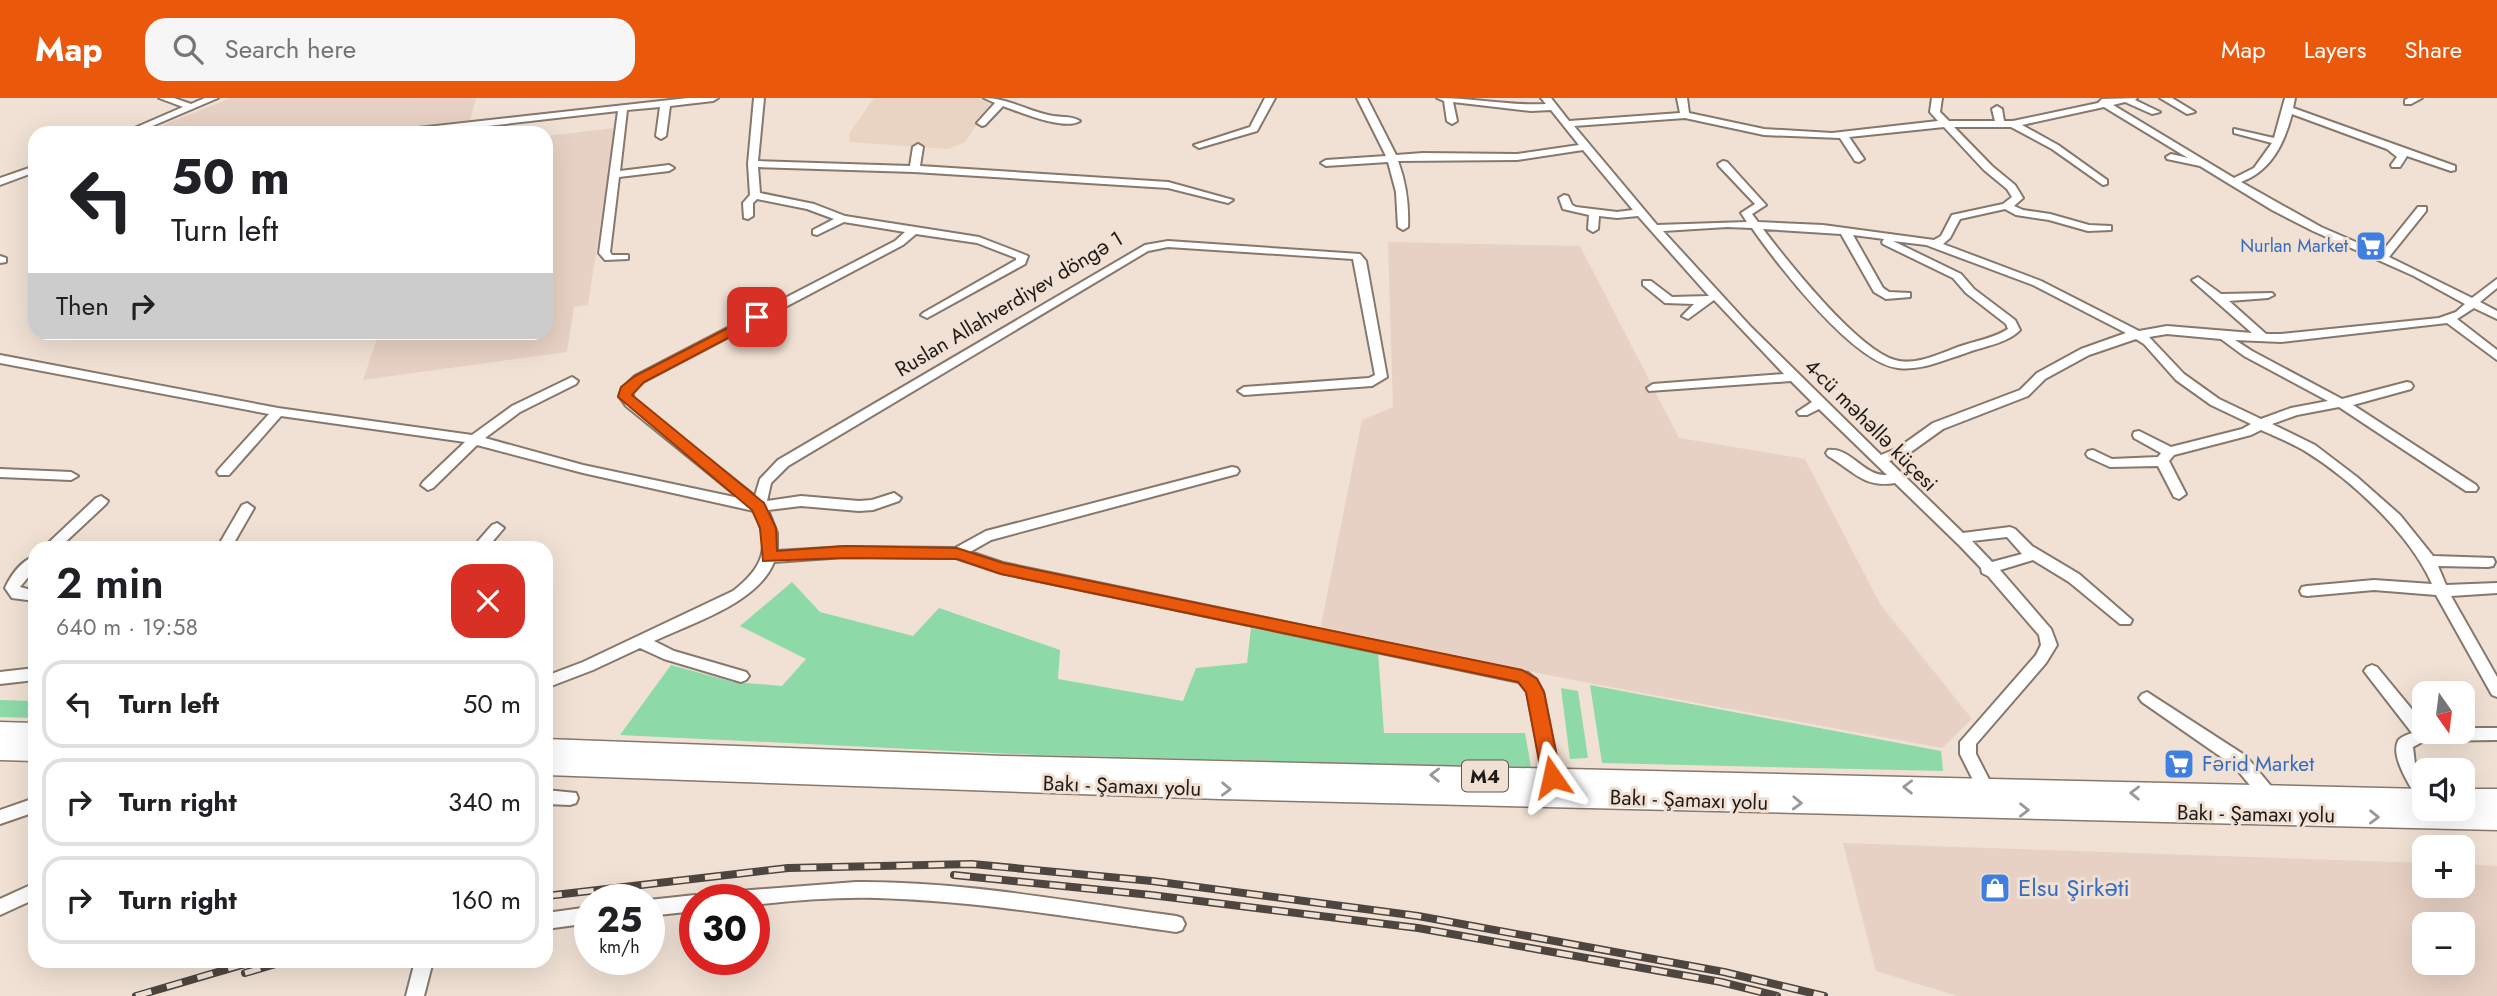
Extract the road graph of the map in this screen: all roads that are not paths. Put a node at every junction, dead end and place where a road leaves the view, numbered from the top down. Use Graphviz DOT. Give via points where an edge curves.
graph roads {
  1 [pos="164,98"];
  2 [pos="213,98"];
  3 [pos="713,98"];
  4 [pos="759,98"];
  5 [pos="989,98"];
  6 [pos="1270,98"];
  7 [pos="1362,98"];
  8 [pos="1682,98"];
  9 [pos="1937,98"];
  10 [pos="2165,98"];
  11 [pos="2290,98"];
  12 [pos="1445,99"];
  13 [pos="2129,99"];
  14 [pos="2099,101"];
  15 [pos="1002,102"];
  16 [pos="1549,102"];
  17 [pos="665,104"];
  18 [pos="192,107"];
  19 [pos="624,108"];
  20 [pos="1997,109"];
  21 [pos="2289,110"];
  22 [pos="2155,112"];
  23 [pos="2190,112"];
  24 [pos="1685,115"];
  25 [pos="1075,121"];
  26 [pos="1452,121"];
  27 [pos="1900,121"];
  28 [pos="982,123"];
  29 [pos="1566,124"];
  30 [pos="1949,124"];
  31 [pos="2000,124"];
  32 [pos="2013,124"];
  33 [pos="145,126"];
  34 [pos="463,126"];
  35 [pos="1911,127"];
  36 [pos="2237,131"];
  37 [pos="1843,135"];
  38 [pos="661,136"];
  39 [pos="2276,141"];
  40 [pos="1199,145"];
  41 [pos="918,147"];
  42 [pos="1586,147"];
  43 [pos="2391,147"];
  44 [pos="2171,157"];
  45 [pos="1394,158"];
  46 [pos="1859,159"];
  47 [pos="1326,163"];
  48 [pos="753,164"];
  49 [pos="1723,164"];
  50 [pos="2396,164"];
  51 [pos="2206,165"];
  52 [pos="669,168"];
  53 [pos="2451,168"];
  54 [pos="914,169"];
  55 [pos="28,171"];
  56 [pos="614,175"];
  57 [pos="0,182"];
  58 [pos="2103,182"];
  59 [pos="2232,182"];
  60 [pos="755,195"];
  61 [pos="1564,198"];
  62 [pos="1228,200"];
  63 [pos="2006,206"];
  64 [pos="2422,209"];
  65 [pos="1594,213"];
  66 [pos="1640,213"];
  67 [pos="748,216"];
  68 [pos="843,219"];
  69 [pos="1755,226"];
  70 [pos="1403,227"];
  71 [pos="1654,228"];
  72 [pos="1593,229"];
  73 [pos="914,230"];
  74 [pos="1846,231"];
  75 [pos="817,232"];
  76 [pos="2104,233"];
  77 [pos="1877,235"];
  78 [pos="1936,244"];
  79 [pos="624,257"];
  80 [pos="2383,258"];
  81 [pos="2198,280"];
  82 [pos="2497,282"];
  83 [pos="1647,283"];
  84 [pos="1906,295"];
  85 [pos="2267,295"];
  86 [pos="2220,298"];
  87 [pos="1711,299"];
  88 [pos="2472,304"];
  89 [pos="927,315"];
  90 [pos="1688,316"];
  91 [pos="2497,316"];
  92 [pos="2451,320"];
  93 [pos="2138,334"];
  94 [pos="2224,336"];
  95 [pos="2264,338"];
  96 [pos="2497,356"];
  97 [pos="0,359"];
  98 [pos="1794,377"];
  99 [pos="572,381"];
  100 [pos="2406,386"];
  101 [pos="1653,388"];
  102 [pos="1244,391"];
  103 [pos="1820,403"];
  104 [pos="2341,404"];
  105 [pos="278,412"];
  106 [pos="1803,412"];
  107 [pos="2261,424"];
  108 [pos="2139,435"];
  109 [pos="474,440"];
  110 [pos="1833,453"];
  111 [pos="2094,454"];
  112 [pos="2165,457"];
  113 [pos="1880,460"];
  114 [pos="1232,471"];
  115 [pos="224,472"];
  116 [pos="0,473"];
  117 [pos="71,476"];
  118 [pos="1898,478"];
  119 [pos="428,485"];
  120 [pos="2471,488"];
  121 [pos="2179,494"];
  122 [pos="894,498"];
  123 [pos="101,502"];
  124 [pos="759,507"];
  125 [pos="247,508"];
  126 [pos="497,528"];
  127 [pos="1958,538"];
  128 [pos="58,541"];
  129 [pos="228,541"];
  130 [pos="485,541"];
  131 [pos="957,553"];
  132 [pos="2034,555"];
  133 [pos="769,557"];
  134 [pos="2429,561"];
  135 [pos="2488,562"];
  136 [pos="28,568"];
  137 [pos="1987,569"];
  138 [pos="2497,588"];
  139 [pos="2442,590"];
  140 [pos="2307,591"];
  141 [pos="28,595"];
  142 [pos="2125,620"];
  143 [pos="639,641"];
  144 [pos="2372,671"];
  145 [pos="28,675"];
  146 [pos="741,676"];
  147 [pos="0,678"];
  148 [pos="553,679"];
  149 [pos="2494,682"];
  150 [pos="2147,698"];
  151 [pos="2412,722"];
  152 [pos="0,732"];
  153 [pos="28,733"];
  154 [pos="2497,734"];
  155 [pos="2475,735"];
  156 [pos="2412,740"];
  157 [pos="553,749"];
  158 [pos="0,750"];
  159 [pos="28,751"];
  160 [pos="553,765"];
  161 [pos="2412,770"];
  162 [pos="1552,777"];
  163 [pos="1986,789"];
  164 [pos="2269,796"];
  165 [pos="553,797"];
  166 [pos="2412,797"];
  167 [pos="570,798"];
  168 [pos="2475,799"];
  169 [pos="2497,799"];
  170 [pos="28,807"];
  171 [pos="0,817"];
  172 [pos="2497,819"];
  173 [pos="28,894"];
  174 [pos="770,895"];
  175 [pos="0,907"];
  176 [pos="574,917"];
  177 [pos="553,920"];
  178 [pos="1176,924"];
  179 [pos="422,968"];
  180 [pos="415,996"];
  1 -- 18 [label="street"];
  2 -- 18 [label="street"];
  3 -- 17 [label="street"];
  4 -- 48 [label="street"];
  5 -- 15 [label="street"];
  6 -- 40 [label="street" via="1254,129"];
  7 -- 45 [label="street"];
  8 -- 24 [label="street"];
  9 -- 30 [label="street" via="1934,110"];
  10 -- 23 [label="street"];
  11 -- 21 [label="street"];
  12 -- 16 [label="street" via="1531,108"];
  12 -- 26 [label="street"];
  13 -- 14 [label="street"];
  13 -- 22 [label="street"];
  14 -- 32 [label="street"];
  14 -- 51 [label="street"];
  15 -- 25 [label="street" via="1047,118"];
  15 -- 28 [label="street"];
  16 -- 29 [label="street, 4-cü məhəllə küçesi"];
  17 -- 19 [label="street"];
  17 -- 38 [label="street"];
  18 -- 33 [label="street"];
  19 -- 34 [label="street"];
  19 -- 56 [label="street"];
  20 -- 31 [label="street"];
  21 -- 39 [label="street"];
  21 -- 43 [label="street"];
  24 -- 29 [label="street"];
  24 -- 37 [label="street" via="1778,134"];
  27 -- 35 [label="street"];
  29 -- 42 [label="street, 4-cü məhəllə küçesi"];
  30 -- 31 [label="street"];
  30 -- 35 [label="street"];
  30 -- 63 [label="street" via="2018,194 2015,202"];
  31 -- 32 [label="street"];
  32 -- 58 [label="street"];
  35 -- 37 [label="street"];
  36 -- 39 [label="street"];
  37 -- 46 [label="street"];
  39 -- 59 [label="street" via="2257,170"];
  41 -- 54 [label="street"];
  42 -- 45 [label="street" via="1517,157"];
  42 -- 66 [label="street, 4-cü məhəllə küçesi"];
  43 -- 50 [label="street" via="2403,157"];
  43 -- 53 [label="street"];
  44 -- 51 [label="street"];
  45 -- 47 [label="street"];
  45 -- 70 [label="street" via="1405,201"];
  48 -- 54 [label="street"];
  48 -- 60 [label="street"];
  49 -- 69 [label="street" via="1761,205 1746,213"];
  51 -- 59 [label="street"];
  52 -- 56 [label="street"];
  54 -- 62 [label="street" via="1168,185"];
  55 -- 57 [label="street"];
  56 -- 79 [label="street" via="604,253 609,258"];
  59 -- 80 [label="street" via="2317,229"];
  60 -- 67 [label="street" via="748,203"];
  60 -- 68 [label="street" via="798,203"];
  61 -- 65 [label="street" via="1567,207"];
  63 -- 76 [label="street"];
  63 -- 78 [label="street" via="1956,217 1945,238"];
  64 -- 80 [label="street"];
  65 -- 66 [label="street"];
  65 -- 72 [label="street"];
  66 -- 71 [label="street, 4-cü məhəllə küçesi"];
  68 -- 73 [label="street"];
  68 -- 75 [label="street"];
  69 -- 71 [label="street" via="1695,220"];
  69 -- 74 [label="street"];
  69 -- 77 [label="street" via="1801,284 1858,341 1888,362 1901,365 1940,357 2014,330 2011,322 1957,276"];
  71 -- 87 [label="street, 4-cü məhəllə küçesi"];
  73 -- 89 [label="street" via="979,240 1022,256 1021,262"];
  73 -- 124 [label="street" via="899,243 639,379 626,391 630,403"];
  74 -- 77 [label="street"];
  74 -- 84 [label="street" via="1878,290 1886,296"];
  77 -- 78 [label="street"];
  78 -- 93 [label="street" via="2049,288"];
  80 -- 88 [label="street"];
  81 -- 86 [label="street"];
  82 -- 88 [label="street"];
  83 -- 87 [label="street" via="1664,299"];
  85 -- 86 [label="street"];
  86 -- 95 [label="street"];
  87 -- 90 [label="street"];
  87 -- 98 [label="street, 4-cü məhəllə küçesi"];
  88 -- 91 [label="street"];
  88 -- 92 [label="street"];
  92 -- 95 [label="street"];
  92 -- 96 [label="street"];
  93 -- 94 [label="street" via="2167,330"];
  93 -- 107 [label="street" via="2199,391"];
  93 -- 113 [label="street" via="2074,357 2037,378 2027,392 1938,426 1903,451"];
  94 -- 95 [label="street"];
  94 -- 104 [label="street" via="2241,350"];
  97 -- 105 [label="street"];
  98 -- 101 [label="street"];
  98 -- 103 [label="street, 4-cü məhəllə küçesi"];
  99 -- 109 [label="street" via="516,410"];
  100 -- 104 [label="street"];
  102 -- 124 [label="street, Ruslan Allahverdiyev döngə 1" via="1372,382 1381,377 1356,256 1168,244 1145,248 783,463 765,482"];
  103 -- 106 [label="street"];
  103 -- 113 [label="street, 4-cü məhəllə küçesi"];
  104 -- 107 [label="street" via="2295,411"];
  104 -- 120 [label="street"];
  105 -- 109 [label="street"];
  105 -- 115 [label="street"];
  107 -- 112 [label="street"];
  107 -- 134 [label="street" via="2300,441 2334,466 2395,519"];
  108 -- 112 [label="street"];
  109 -- 119 [label="street"];
  109 -- 124 [label="street"];
  110 -- 118 [label="street" via="1876,481"];
  111 -- 112 [label="street" via="2110,463"];
  112 -- 121 [label="street"];
  113 -- 118 [label="street, 4-cü məhəllə küçesi"];
  114 -- 131 [label="street" via="986,536"];
  116 -- 117 [label="street"];
  118 -- 127 [label="street, 4-cü məhəllə küçesi"];
  122 -- 124 [label="street" via="859,506 801,501"];
  123 -- 128 [label="street"];
  124 -- 133 [label="street" via="768,528"];
  125 -- 129 [label="street"];
  126 -- 130 [label="street"];
  127 -- 132 [label="street" via="2010,533"];
  127 -- 137 [label="street, 4-cü məhəllə küçesi"];
  131 -- 133 [label="street"];
  131 -- 162 [label="street" via="1001,568 1522,677 1535,692"];
  132 -- 137 [label="street"];
  132 -- 142 [label="street" via="2074,578"];
  133 -- 143 [label="street" via="760,579 738,595"];
  134 -- 135 [label="street"];
  134 -- 139 [label="street"];
  136 -- 141 [label="street" via="12,588"];
  137 -- 163 [label="street, 4-cü məhəllə küçesi" via="2050,639 2041,659 1968,742 1968,754"];
  138 -- 139 [label="street"];
  139 -- 140 [label="street" via="2374,585"];
  139 -- 149 [label="street"];
  143 -- 146 [label="street"];
  143 -- 148 [label="street"];
  144 -- 151 [label="street"];
  145 -- 147 [label="street"];
  150 -- 164 [label="street" via="2240,761"];
  152 -- 153 [label="highway"];
  154 -- 155 [label="street"];
  156 -- 161 [label="street" via="2405,743 2404,752"];
  162 -- 157 [label="highway, Bakı - Şamaxı yolu / M4, one-way" via="1003,766"];
  158 -- 159 [label="highway"];
  160 -- 172 [label="highway, Bakı - Şamaxı yolu / M4, one-way" via="1220,789"];
  163 -- 162 [label="highway, Bakı - Şamaxı yolu / M4, one-way"];
  164 -- 163 [label="highway, Bakı - Şamaxı yolu / M4, one-way"];
  164 -- 166 [label="highway, Bakı - Şamaxı yolu / M4"];
  165 -- 167 [label="street"];
  168 -- 169 [label="highway"];
  170 -- 171 [label="street"];
  173 -- 175 [label="street"];
  174 -- 178 [label="street" via="875,890 950,895"];
  176 -- 177 [label="street"];
  179 -- 180 [label="street"];
}
